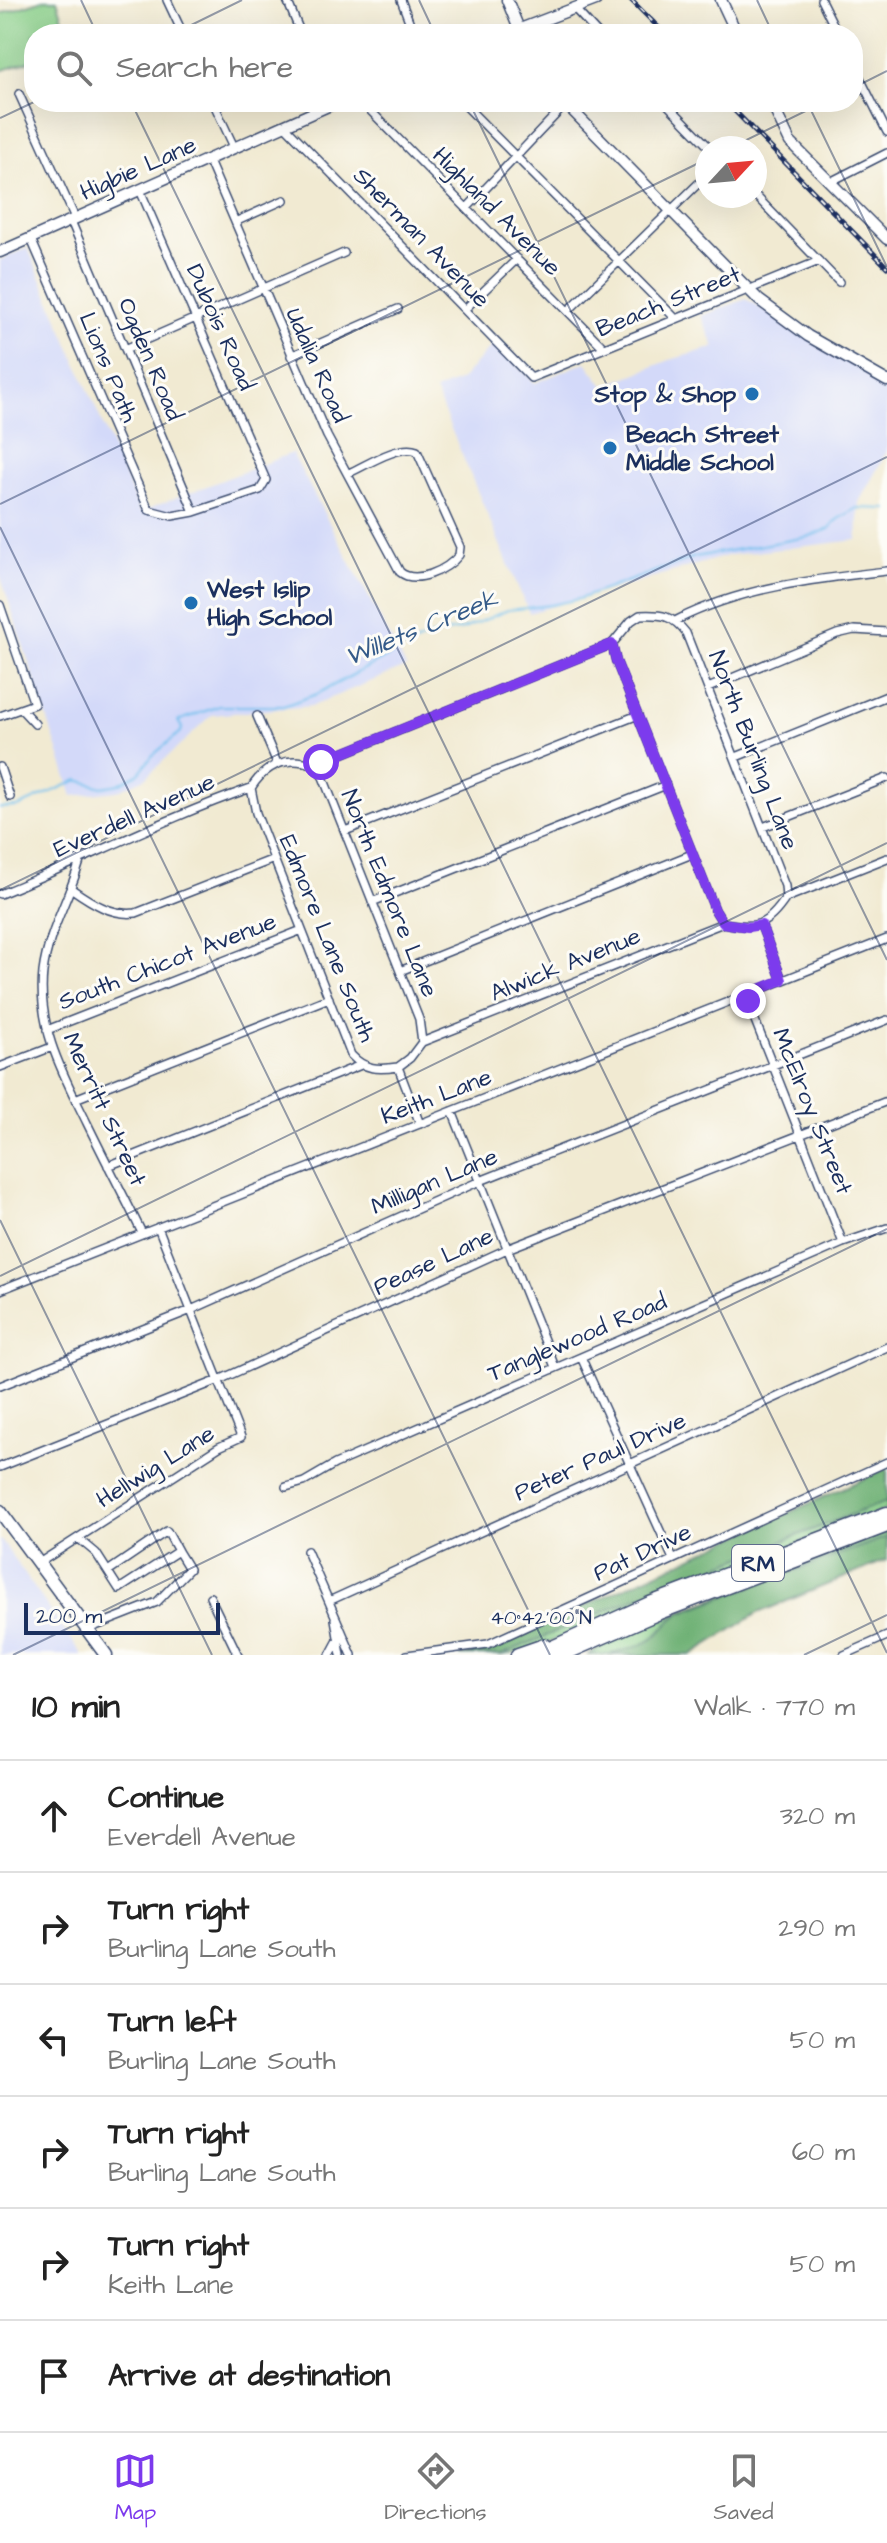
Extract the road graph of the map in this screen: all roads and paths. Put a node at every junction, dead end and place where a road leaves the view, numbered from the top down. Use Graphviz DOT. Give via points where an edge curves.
graph roads {
  1 [pos="167,0"];
  2 [pos="287,0"];
  3 [pos="401,0"];
  4 [pos="507,0"];
  5 [pos="596,0"];
  6 [pos="721,0"];
  7 [pos="821,0"];
  8 [pos="574,8"];
  9 [pos="178,24"];
  10 [pos="297,24"];
  11 [pos="410,24"];
  12 [pos="517,24"];
  13 [pos="538,24"];
  14 [pos="589,24"];
  15 [pos="732,24"];
  16 [pos="833,24"];
  17 [pos="863,84"];
  18 [pos="19,94"];
  19 [pos="24,106"];
  20 [pos="27,112"];
  21 [pos="218,112"];
  22 [pos="312,112"];
  23 [pos="372,112"];
  24 [pos="472,112"];
  25 [pos="557,112"];
  26 [pos="574,112"];
  27 [pos="675,112"];
  28 [pos="776,112"];
  29 [pos="284,125"];
  30 [pos="887,132"];
  31 [pos="698,136"];
  32 [pos="234,147"];
  33 [pos="887,153"];
  34 [pos="515,156"];
  35 [pos="208,159"];
  36 [pos="830,182"];
  37 [pos="695,187"];
  38 [pos="140,190"];
  39 [pos="284,200"];
  40 [pos="767,207"];
  41 [pos="467,208"];
  42 [pos="671,211"];
  43 [pos="73,220"];
  44 [pos="235,222"];
  45 [pos="31,239"];
  46 [pos="887,239"];
  47 [pos="0,252"];
  48 [pos="344,253"];
  49 [pos="517,259"];
  50 [pos="620,261"];
  51 [pos="819,261"];
  52 [pos="839,282"];
  53 [pos="263,289"];
  54 [pos="748,291"];
  55 [pos="398,309"];
  56 [pos="465,309"];
  57 [pos="568,311"];
  58 [pos="194,318"];
  59 [pos="676,319"];
  60 [pos="604,348"];
  61 [pos="125,349"];
  62 [pos="291,356"];
  63 [pos="531,378"];
  64 [pos="887,381"];
  65 [pos="349,473"];
  66 [pos="194,512"];
  67 [pos="887,571"];
  68 [pos="1,605"];
  69 [pos="677,620"];
  70 [pos="887,632"];
  71 [pos="612,644"];
  72 [pos="708,688"];
  73 [pos="887,696"];
  74 [pos="21,709"];
  75 [pos="638,715"];
  76 [pos="0,716"];
  77 [pos="257,716"];
  78 [pos="35,724"];
  79 [pos="736,757"];
  80 [pos="277,763"];
  81 [pos="314,765"];
  82 [pos="0,767"];
  83 [pos="887,778"];
  84 [pos="666,785"];
  85 [pos="251,788"];
  86 [pos="10,797"];
  87 [pos="763,827"];
  88 [pos="345,831"];
  89 [pos="692,854"];
  90 [pos="887,858"];
  91 [pos="274,859"];
  92 [pos="80,861"];
  93 [pos="72,889"];
  94 [pos="0,894"];
  95 [pos="786,898"];
  96 [pos="372,902"];
  97 [pos="723,923"];
  98 [pos="761,925"];
  99 [pos="302,930"];
  100 [pos="887,939"];
  101 [pos="400,971"];
  102 [pos="782,980"];
  103 [pos="745,995"];
  104 [pos="329,998"];
  105 [pos="887,1020"];
  106 [pos="47,1030"];
  107 [pos="422,1042"];
  108 [pos="52,1047"];
  109 [pos="361,1065"];
  110 [pos="772,1065"];
  111 [pos="0,1067"];
  112 [pos="398,1067"];
  113 [pos="75,1099"];
  114 [pos="887,1101"];
  115 [pos="452,1111"];
  116 [pos="420,1124"];
  117 [pos="800,1135"];
  118 [pos="108,1166"];
  119 [pos="480,1181"];
  120 [pos="158,1227"];
  121 [pos="887,1228"];
  122 [pos="142,1233"];
  123 [pos="843,1243"];
  124 [pos="507,1249"];
  125 [pos="0,1290"];
  126 [pos="191,1310"];
  127 [pos="887,1347"];
  128 [pos="581,1357"];
  129 [pos="555,1367"];
  130 [pos="219,1380"];
  131 [pos="0,1386"];
  132 [pos="887,1462"];
  133 [pos="629,1464"];
  134 [pos="0,1467"];
  135 [pos="286,1487"];
  136 [pos="0,1511"];
  137 [pos="887,1514"];
  138 [pos="887,1525"];
  139 [pos="78,1538"];
  140 [pos="178,1551"];
  141 [pos="307,1551"];
  142 [pos="673,1559"];
  143 [pos="39,1563"];
  144 [pos="108,1571"];
  145 [pos="702,1595"];
  146 [pos="210,1597"];
  147 [pos="331,1605"];
  148 [pos="88,1629"];
  149 [pos="582,1633"];
  150 [pos="887,1636"];
  151 [pos="338,1640"];
  152 [pos="106,1655"];
  153 [pos="238,1655"];
  154 [pos="330,1655"];
  155 [pos="341,1655"];
  156 [pos="352,1655"];
  157 [pos="407,1655"];
  158 [pos="518,1655"];
  159 [pos="537,1655"];
  160 [pos="560,1655"];
  161 [pos="582,1655"];
  162 [pos="844,1655"];
  1 -- 9 [label="street"];
  2 -- 10 [label="street"];
  3 -- 11 [label="street"];
  4 -- 12 [label="main road"];
  5 -- 8 [label="main road"];
  6 -- 15 [label="main road"];
  7 -- 16 [label="street"];
  8 -- 13 [label="main road"];
  8 -- 14 [label="street"];
  17 -- 30 [label="street"];
  18 -- 19 [label="street, Ogden Road"];
  20 -- 43 [label="street, Ogden Road"];
  21 -- 32 [label="street"];
  22 -- 29 [label="main road, Higbie Lane"];
  23 -- 41 [label="street, Highland Avenue"];
  24 -- 34 [label="street"];
  25 -- 34 [label="street"];
  26 -- 42 [label="main road"];
  27 -- 31 [label="street"];
  28 -- 36 [label="main road" via="790,142"];
  29 -- 32 [label="main road, Higbie Lane"];
  29 -- 56 [label="street, Sherman Avenue"];
  32 -- 35 [label="main road, Higbie Lane"];
  33 -- 36 [label="street"];
  34 -- 41 [label="street"];
  34 -- 50 [label="street"];
  35 -- 38 [label="main road, Higbie Lane"];
  35 -- 44 [label="street, Udalia Road"];
  36 -- 46 [label="main road"];
  37 -- 42 [label="street"];
  38 -- 43 [label="main road, Higbie Lane"];
  38 -- 58 [label="street, Dubois Road"];
  39 -- 44 [label="street"];
  40 -- 51 [label="street"];
  41 -- 49 [label="street, Highland Avenue"];
  42 -- 50 [label="street"];
  42 -- 54 [label="main road"];
  43 -- 45 [label="main road, Higbie Lane"];
  43 -- 61 [label="street, Ogden Road"];
  44 -- 53 [label="street, Udalia Road"];
  45 -- 47 [label="main road, Higbie Lane"];
  45 -- 66 [label="street, Lions Path" via="149,510 172,516"];
  48 -- 53 [label="street"];
  49 -- 56 [label="street"];
  49 -- 57 [label="street, Highland Avenue"];
  50 -- 57 [label="street"];
  50 -- 59 [label="street"];
  51 -- 52 [label="street"];
  51 -- 54 [label="street, Beach Street"];
  53 -- 58 [label="street"];
  53 -- 62 [label="street, Udalia Road"];
  54 -- 59 [label="street, Beach Street"];
  54 -- 64 [label="main road" via="808,336"];
  55 -- 62 [label="street"];
  56 -- 63 [label="street, Sherman Avenue"];
  57 -- 60 [label="street, Highland Avenue"];
  58 -- 61 [label="street"];
  58 -- 66 [label="street, Dubois Road" via="266,480 260,490"];
  59 -- 60 [label="street, Beach Street"];
  60 -- 63 [label="street, Beach Street"];
  61 -- 66 [label="street, Ogden Road"];
  62 -- 65 [label="street, Udalia Road"];
  65 -- 65 [label="street, Udalia Road" via="409,448 417,451 459,555 448,565 407,578"];
  67 -- 69 [label="street" via="783,584 738,595"];
  68 -- 74 [label="street" via="34,704"];
  69 -- 71 [label="street" via="640,615"];
  69 -- 72 [label="street, North Burling Lane"];
  70 -- 72 [label="street" via="837,634"];
  71 -- 75 [label="street"];
  71 -- 81 [label="street"];
  72 -- 79 [label="street, North Burling Lane"];
  73 -- 79 [label="street"];
  74 -- 76 [label="street"];
  74 -- 78 [label="street"];
  75 -- 84 [label="street"];
  75 -- 88 [label="street"];
  77 -- 80 [label="street"];
  79 -- 87 [label="street, North Burling Lane"];
  80 -- 81 [label="street"];
  80 -- 85 [label="street, Everdell Avenue"];
  81 -- 88 [label="street, North Edmore Lane"];
  82 -- 86 [label="street"];
  83 -- 87 [label="street"];
  84 -- 89 [label="street"];
  84 -- 96 [label="street"];
  85 -- 91 [label="street, Edmore Lane South"];
  85 -- 92 [label="street, Everdell Avenue"];
  87 -- 95 [label="street, North Burling Lane"];
  88 -- 96 [label="street, North Edmore Lane"];
  89 -- 97 [label="street"];
  89 -- 101 [label="street"];
  90 -- 95 [label="street"];
  91 -- 93 [label="street" via="136,913 121,915"];
  91 -- 99 [label="street, Edmore Lane South"];
  92 -- 93 [label="street, Merritt Street"];
  92 -- 94 [label="street, Everdell Avenue"];
  93 -- 106 [label="street, Merritt Street" via="46,955 42,991"];
  95 -- 98 [label="street"];
  96 -- 101 [label="street, North Edmore Lane"];
  97 -- 98 [label="street"];
  97 -- 107 [label="street, Alwick Avenue"];
  98 -- 102 [label="street"];
  99 -- 104 [label="street, Edmore Lane South"];
  99 -- 106 [label="street, South Chicot Avenue"];
  100 -- 102 [label="street, Keith Lane"];
  101 -- 107 [label="street, North Edmore Lane"];
  102 -- 103 [label="street, Keith Lane"];
  103 -- 110 [label="street, McElroy Street"];
  103 -- 115 [label="street, Keith Lane"];
  104 -- 109 [label="street, Edmore Lane South" via="351,1055"];
  104 -- 113 [label="street"];
  105 -- 110 [label="street, Milligan Lane"];
  106 -- 108 [label="street, Merritt Street"];
  107 -- 112 [label="street"];
  108 -- 111 [label="street"];
  108 -- 113 [label="street, Merritt Street"];
  109 -- 112 [label="street, Edmore Lane South"];
  109 -- 118 [label="street"];
  110 -- 117 [label="street, McElroy Street"];
  110 -- 119 [label="street, Milligan Lane"];
  112 -- 116 [label="street"];
  113 -- 118 [label="street, Merritt Street"];
  114 -- 117 [label="street, Pease Lane"];
  115 -- 116 [label="street, Keith Lane"];
  115 -- 119 [label="street"];
  116 -- 120 [label="street, Keith Lane"];
  117 -- 123 [label="street, McElroy Street"];
  117 -- 124 [label="street, Pease Lane"];
  118 -- 122 [label="street, Merritt Street"];
  119 -- 124 [label="street"];
  119 -- 126 [label="street, Milligan Lane"];
  120 -- 122 [label="street, Keith Lane"];
  120 -- 126 [label="street"];
  121 -- 123 [label="street, Tanglewood Road"];
  122 -- 125 [label="street, Keith Lane"];
  123 -- 128 [label="street, Tanglewood Road"];
  124 -- 129 [label="street"];
  124 -- 130 [label="street, Pease Lane"];
  126 -- 130 [label="street"];
  126 -- 131 [label="street, Milligan Lane"];
  127 -- 133 [label="street, Peter Paul Drive"];
  128 -- 129 [label="street, Tanglewood Road"];
  128 -- 133 [label="street"];
  129 -- 135 [label="street, Tanglewood Road"];
  130 -- 134 [label="street, Pease Lane"];
  130 -- 139 [label="street, Hellwig Lane" via="241,1437"];
  132 -- 142 [label="street, Pat Drive"];
  133 -- 142 [label="street"];
  133 -- 147 [label="street, Peter Paul Drive"];
  136 -- 143 [label="main road"];
  137 -- 149 [label="highway, RM"];
  138 -- 145 [label="highway, RM"];
  139 -- 143 [label="street, Hellwig Lane"];
  139 -- 144 [label="street"];
  140 -- 144 [label="street" via="119,1589"];
  140 -- 144 [label="street" via="167,1531"];
  140 -- 148 [label="street" via="189,1569 157,1602"];
  141 -- 147 [label="street"];
  142 -- 157 [label="street, Pat Drive" via="488,1644"];
  143 -- 148 [label="main road"];
  145 -- 160 [label="highway, RM"];
  145 -- 161 [label="highway"];
  146 -- 153 [label="street"];
  147 -- 151 [label="street"];
  147 -- 156 [label="street"];
  148 -- 152 [label="main road"];
  149 -- 158 [label="highway"];
  149 -- 159 [label="highway, RM"];
  150 -- 162 [label="street"];
  151 -- 154 [label="street"];
  151 -- 155 [label="street"];
}
